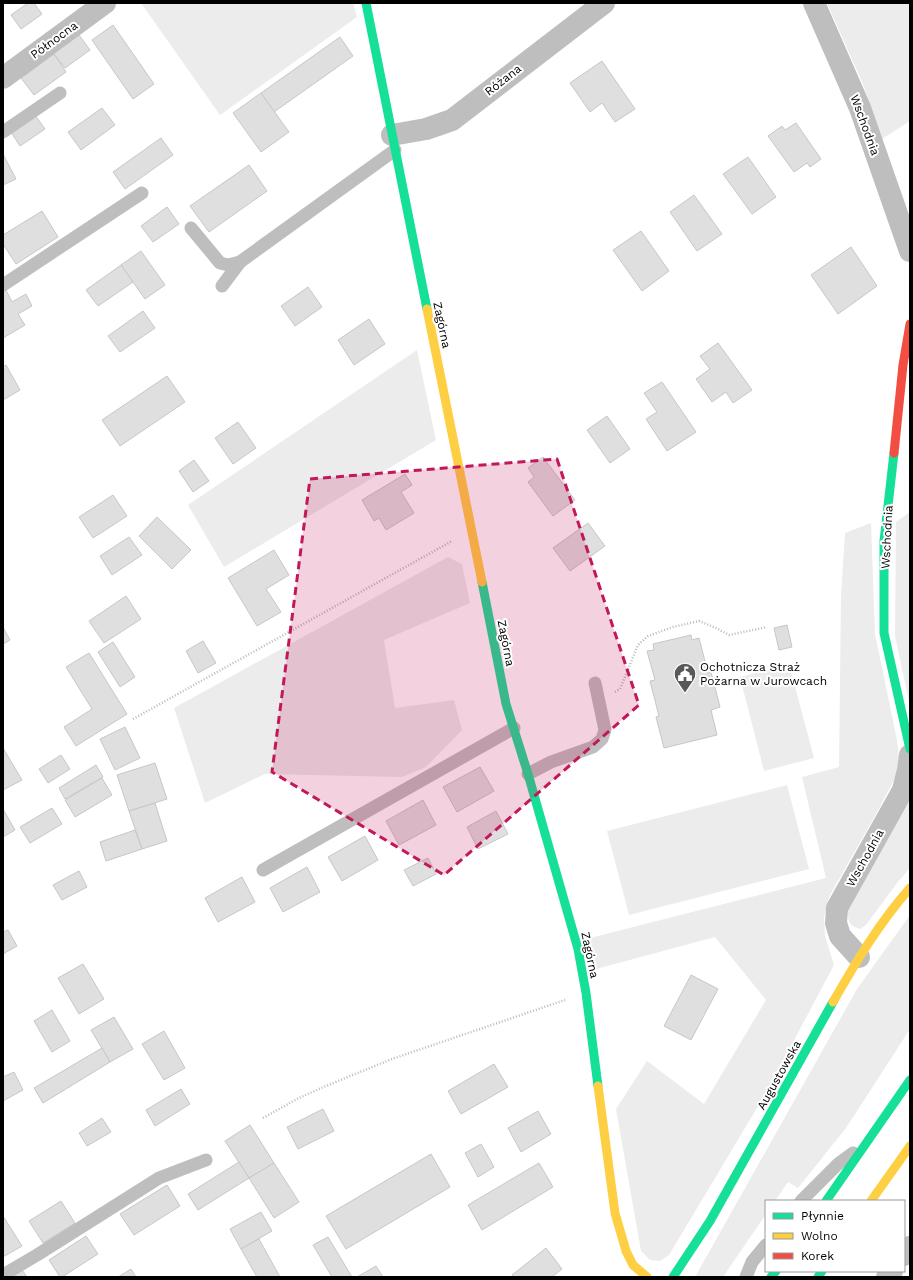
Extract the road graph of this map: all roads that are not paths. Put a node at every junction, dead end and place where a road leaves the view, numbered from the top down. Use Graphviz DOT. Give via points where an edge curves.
graph roads {
  1 [pos="105,3"];
  2 [pos="366,3"];
  3 [pos="604,3"];
  4 [pos="814,3"];
  5 [pos="3,78"];
  6 [pos="60,93"];
  7 [pos="3,132"];
  8 [pos="394,142"];
  9 [pos="142,193"];
  10 [pos="191,228"];
  11 [pos="910,250"];
  12 [pos="240,262"];
  13 [pos="3,285"];
  14 [pos="222,286"];
  15 [pos="910,324"];
  16 [pos="595,683"];
  17 [pos="514,728"];
  18 [pos="910,749"];
  19 [pos="910,755"];
  20 [pos="528,774"];
  21 [pos="263,870"];
  22 [pos="910,888"];
  23 [pos="859,957"];
  24 [pos="910,1080"];
  25 [pos="865,1146"];
  26 [pos="910,1146"];
  27 [pos="206,1160"];
  28 [pos="802,1200"];
  29 [pos="827,1200"];
  30 [pos="872,1200"];
  31 [pos="765,1246"];
  32 [pos="3,1275"];
  33 [pos="647,1277"];
  34 [pos="673,1277"];
  35 [pos="746,1277"];
  1 -- 5 [label="street, Północna"];
  2 -- 8 [label="main road, Zagórna"];
  3 -- 8 [label="street, Różana" via="452,120"];
  4 -- 11 [label="street, Wschodnia" via="860,108"];
  6 -- 7 [label="lane"];
  8 -- 12 [label="lane"];
  8 -- 17 [label="main road, Zagórna" via="506,704"];
  9 -- 13 [label="lane"];
  10 -- 12 [label="lane" via="220,263 228,265"];
  12 -- 14 [label="lane"];
  15 -- 18 [label="main road, Wschodnia" via="903,365 884,541 884,633"];
  16 -- 20 [label="lane" via="605,730 602,739 592,747 551,762"];
  17 -- 20 [label="main road, Zagórna"];
  17 -- 21 [label="lane"];
  19 -- 23 [label="street, Wschodnia" via="903,790 837,908 836,923 840,936"];
  20 -- 33 [label="main road, Zagórna" via="578,949 615,1213 626,1251 633,1265"];
  22 -- 23 [label="main road, Augustowska"];
  23 -- 34 [label="main road, Augustowska" via="710,1221"];
  24 -- 25 [label="main road"];
  25 -- 28 [label="lane" via="838,1164"];
  25 -- 29 [label="main road"];
  26 -- 30 [label="main road"];
  27 -- 32 [label="lane" via="159,1178"];
  31 -- 35 [label="lane" via="752,1262"];
}
